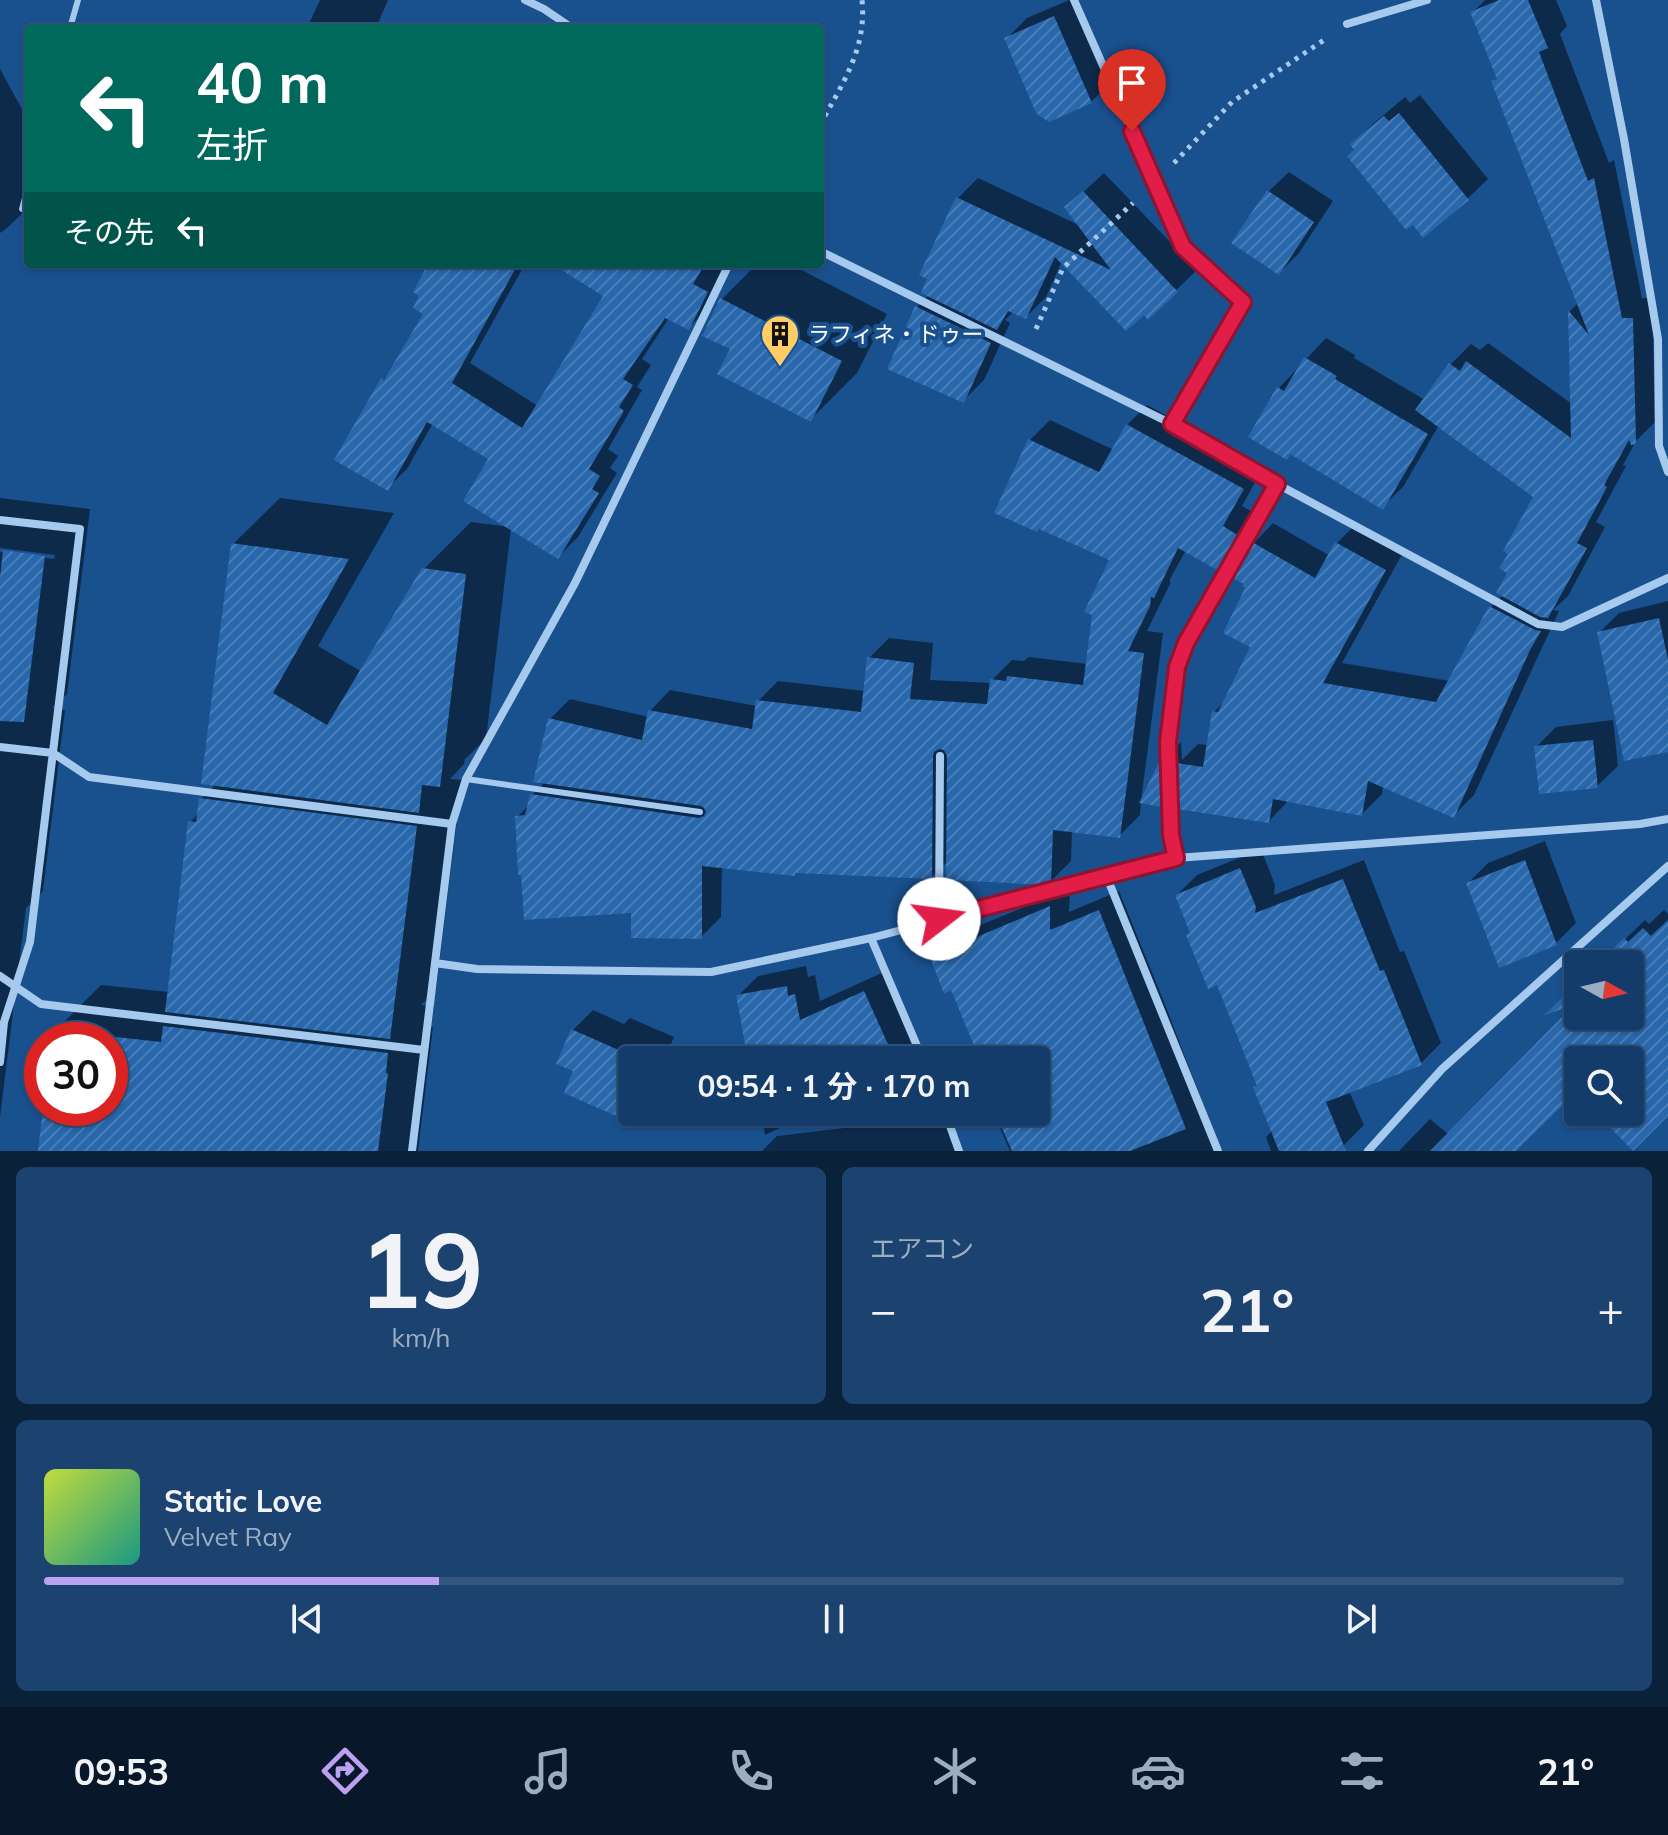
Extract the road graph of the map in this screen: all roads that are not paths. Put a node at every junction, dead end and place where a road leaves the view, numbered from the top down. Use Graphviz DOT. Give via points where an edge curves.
graph roads {
  1 [pos="78,0"];
  2 [pos="525,0"];
  3 [pos="1074,0"];
  4 [pos="1427,0"];
  5 [pos="1596,0"];
  6 [pos="71,24"];
  7 [pos="566,24"];
  8 [pos="1347,24"];
  9 [pos="24,202"];
  10 [pos="22,209"];
  11 [pos="824,253"];
  12 [pos="727,268"];
  13 [pos="1172,424"];
  14 [pos="1668,472"];
  15 [pos="1277,484"];
  16 [pos="0,520"];
  17 [pos="1668,578"];
  18 [pos="0,747"];
  19 [pos="53,753"];
  20 [pos="940,756"];
  21 [pos="466,779"];
  22 [pos="700,812"];
  23 [pos="1668,819"];
  24 [pos="452,824"];
  25 [pos="1176,858"];
  26 [pos="1668,866"];
  27 [pos="1106,875"];
  28 [pos="939,919"];
  29 [pos="871,938"];
  30 [pos="435,963"];
  31 [pos="0,976"];
  32 [pos="15,985"];
  33 [pos="917,1046"];
  34 [pos="424,1050"];
  35 [pos="0,1062"];
  36 [pos="950,1126"];
  37 [pos="412,1151"];
  38 [pos="959,1151"];
  39 [pos="1218,1151"];
  40 [pos="1368,1151"];
  1 -- 6 [label="lane"];
  2 -- 7 [label="street"];
  3 -- 13 [label="street" via="1183,247 1243,302"];
  4 -- 8 [label="street"];
  5 -- 14 [label="street" via="1658,339 1659,446"];
  9 -- 10 [label="lane"];
  11 -- 13 [label="street"];
  12 -- 21 [label="street" via="575,583"];
  13 -- 15 [label="street"];
  15 -- 17 [label="street" via="1538,624 1562,627"];
  15 -- 25 [label="street" via="1177,667 1168,742"];
  16 -- 19 [label="street" via="80,529"];
  18 -- 19 [label="street"];
  19 -- 24 [label="street" via="89,777"];
  19 -- 32 [label="street" via="30,942"];
  20 -- 28 [label="street"];
  21 -- 22 [label="lane"];
  21 -- 24 [label="street"];
  23 -- 25 [label="street"];
  24 -- 30 [label="street"];
  25 -- 27 [label="street"];
  26 -- 40 [label="street" via="1442,1069"];
  27 -- 28 [label="street"];
  27 -- 39 [label="street"];
  28 -- 29 [label="street"];
  29 -- 30 [label="street" via="711,972 477,969"];
  29 -- 33 [label="street"];
  30 -- 34 [label="street"];
  31 -- 32 [label="street"];
  32 -- 34 [label="street" via="41,1004"];
  32 -- 35 [label="street"];
  34 -- 37 [label="street"];
  36 -- 38 [label="street"];
}
